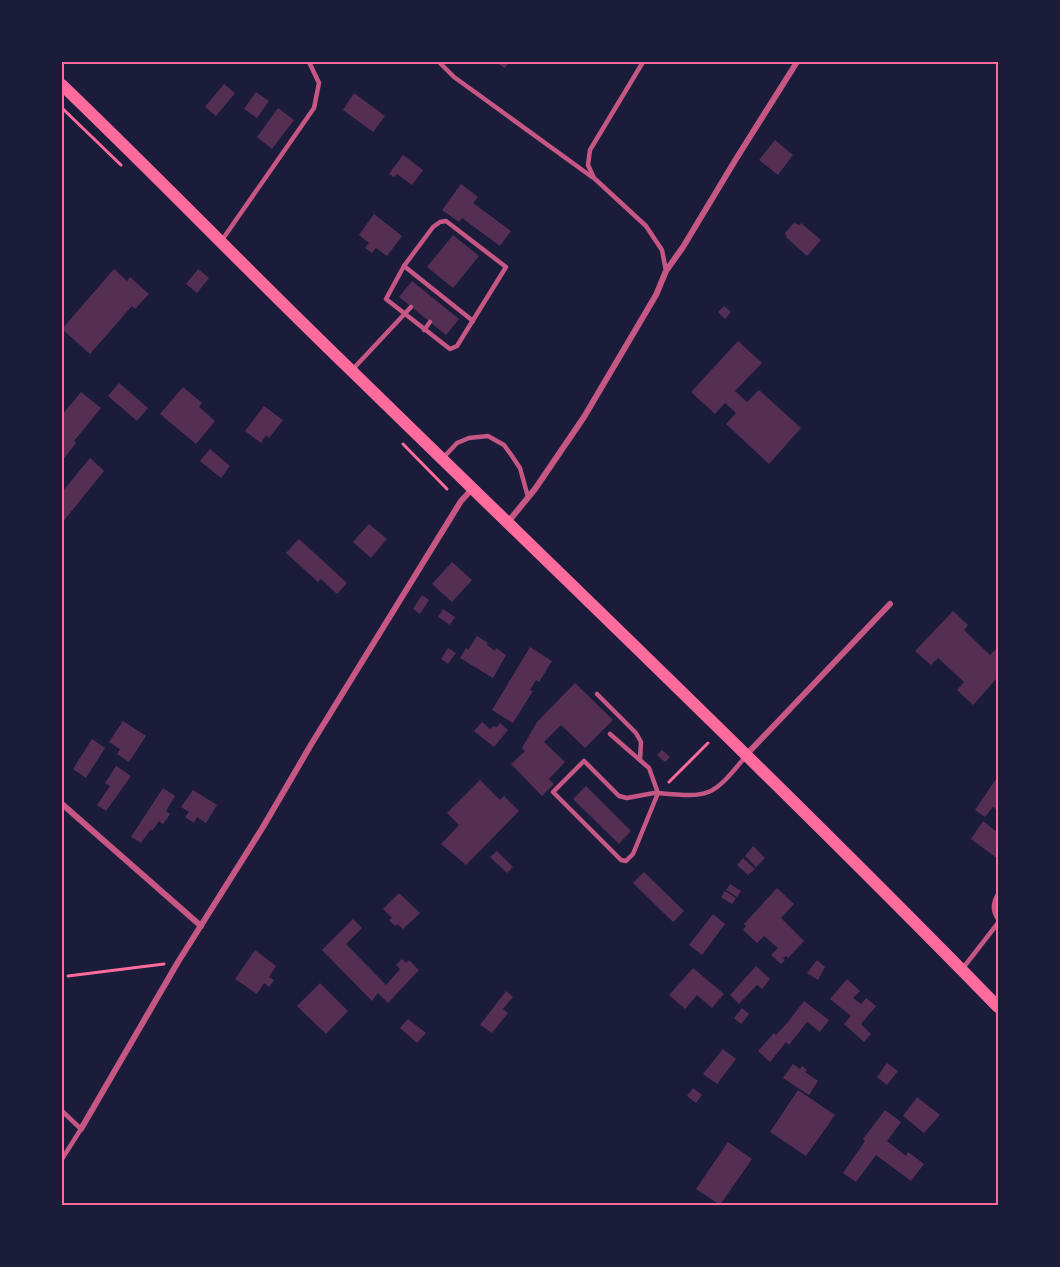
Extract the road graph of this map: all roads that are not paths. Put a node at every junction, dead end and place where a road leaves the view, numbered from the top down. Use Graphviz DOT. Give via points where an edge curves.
graph roads {
  1 [pos="309,62"];
  2 [pos="439,62"];
  3 [pos="643,62"];
  4 [pos="797,62"];
  5 [pos="62,85"];
  6 [pos="594,178"];
  7 [pos="221,242"];
  8 [pos="404,266"];
  9 [pos="666,271"];
  10 [pos="428,285"];
  11 [pos="423,291"];
  12 [pos="447,300"];
  13 [pos="443,306"];
  14 [pos="411,307"];
  15 [pos="405,314"];
  16 [pos="473,321"];
  17 [pos="430,322"];
  18 [pos="424,330"];
  19 [pos="351,371"];
  20 [pos="442,459"];
  21 [pos="472,488"];
  22 [pos="528,497"];
  23 [pos="508,522"];
  24 [pos="890,604"];
  25 [pos="597,694"];
  26 [pos="610,734"];
  27 [pos="746,756"];
  28 [pos="640,760"];
  29 [pos="657,793"];
  30 [pos="62,804"];
  31 [pos="999,894"];
  32 [pos="999,921"];
  33 [pos="201,926"];
  34 [pos="962,969"];
  35 [pos="999,1007"];
  36 [pos="62,1111"];
  37 [pos="81,1129"];
  38 [pos="62,1159"];
  1 -- 7 [label="lane" via="319,83 315,108"];
  2 -- 6 [label="lane" via="454,77"];
  3 -- 6 [label="lane" via="590,150 588,165"];
  4 -- 9 [label="street"];
  5 -- 7 [label="main road"];
  6 -- 9 [label="lane" via="646,226 662,250"];
  7 -- 19 [label="main road"];
  8 -- 10 [label="lane"];
  8 -- 15 [label="lane" via="386,299"];
  8 -- 16 [label="lane" via="434,227 446,221 506,267"];
  9 -- 22 [label="street" via="656,295 584,417"];
  10 -- 11 [label="lane"];
  10 -- 12 [label="lane"];
  12 -- 13 [label="lane"];
  12 -- 16 [label="lane"];
  14 -- 15 [label="lane"];
  15 -- 18 [label="lane"];
  15 -- 19 [label="lane"];
  16 -- 18 [label="lane" via="450,350"];
  17 -- 18 [label="lane"];
  19 -- 20 [label="main road"];
  20 -- 21 [label="main road"];
  20 -- 22 [label="lane" via="457,443 488,436 504,445 520,468"];
  21 -- 23 [label="main road"];
  21 -- 33 [label="street" via="460,501"];
  22 -- 23 [label="street"];
  23 -- 27 [label="main road"];
  24 -- 27 [label="street"];
  25 -- 28 [label="lane" via="636,733 641,742"];
  26 -- 28 [label="lane"];
  27 -- 29 [label="lane" via="723,783 707,793"];
  27 -- 34 [label="main road"];
  28 -- 29 [label="lane" via="649,768"];
  29 -- 29 [label="lane" via="633,854 626,861 553,792 584,761 619,796"];
  30 -- 33 [label="street"];
  31 -- 32 [label="lane" via="993,905"];
  32 -- 34 [label="lane"];
  33 -- 37 [label="street"];
  34 -- 35 [label="main road"];
  36 -- 37 [label="lane"];
  37 -- 38 [label="lane"];
}
